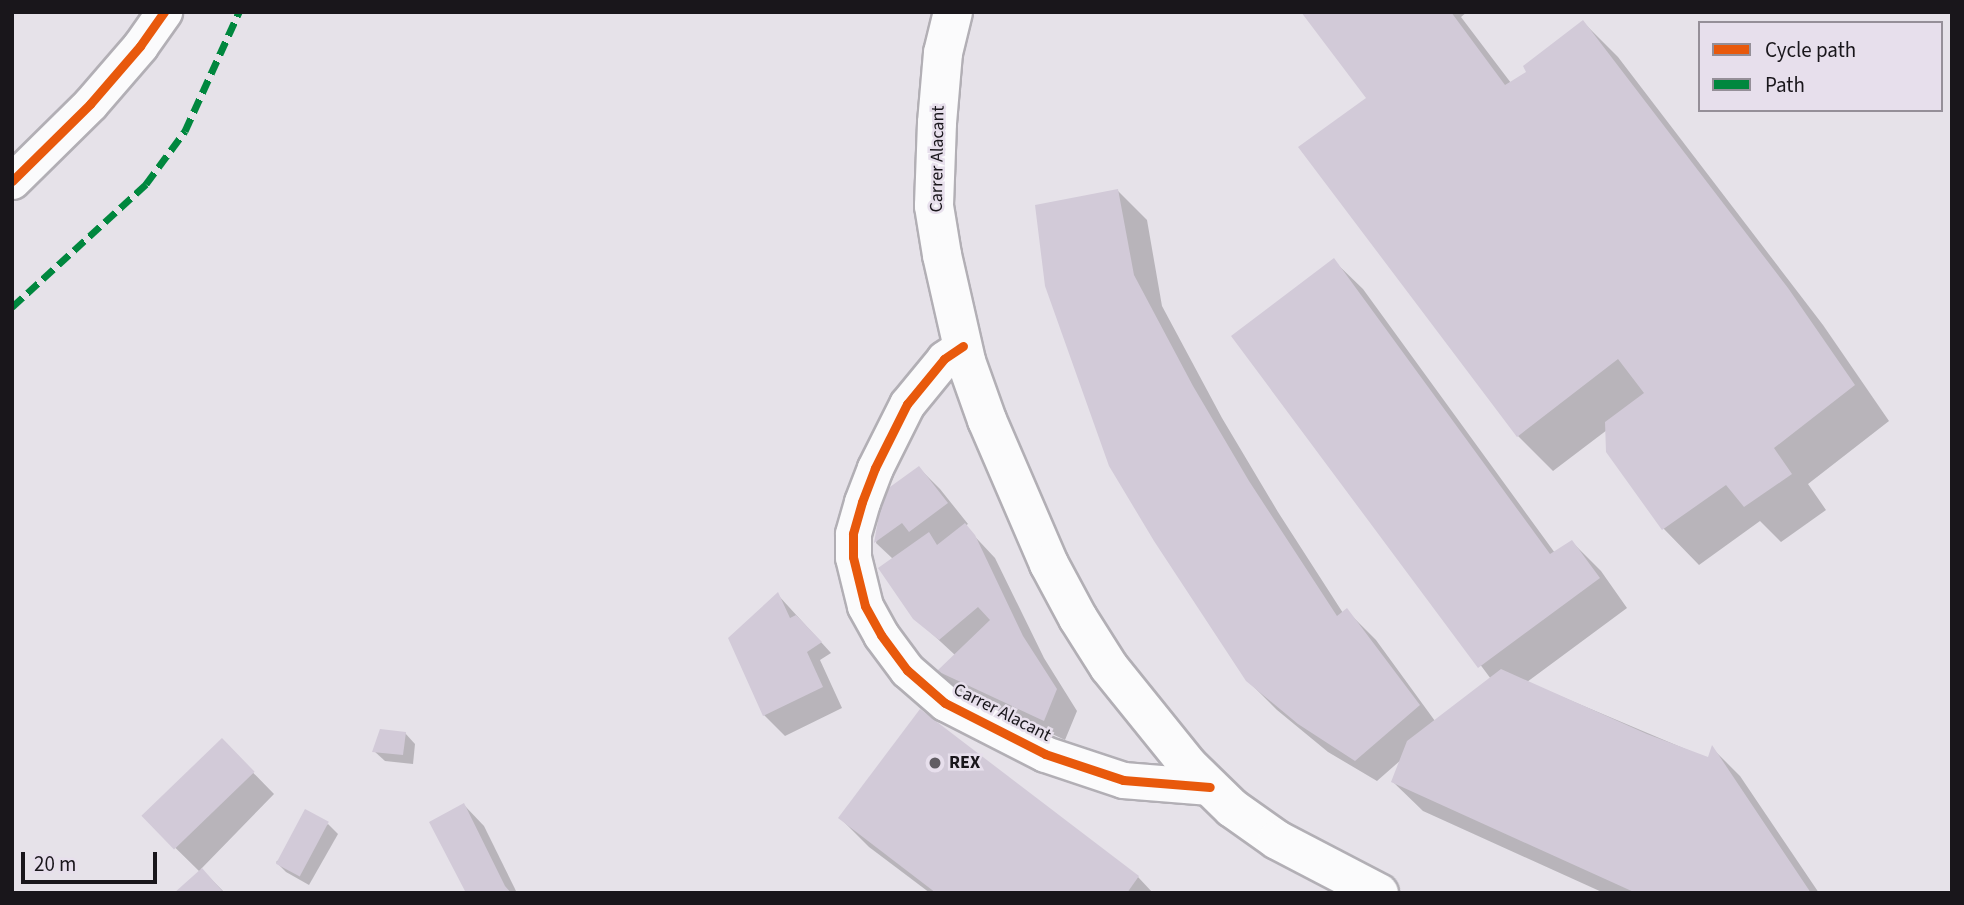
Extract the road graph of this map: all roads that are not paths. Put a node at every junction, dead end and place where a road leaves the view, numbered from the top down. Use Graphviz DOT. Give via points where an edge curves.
graph roads {
  1 [pos="164,12"];
  2 [pos="953,12"];
  3 [pos="12,181"];
  4 [pos="963,346"];
  5 [pos="1210,787"];
  6 [pos="1379,893"];
  1 -- 3 [label="street" via="141,47 90,104"];
  2 -- 4 [label="main road, Carrer Alacant" via="943,53 934,206"];
  4 -- 5 [label="main road, Carrer Alacant" via="986,420 1021,504 1078,618 1150,720"];
  4 -- 5 [label="street, Carrer Alacant" via="944,359 907,404 862,502 853,534 853,557 865,606 875,625 894,656 922,685 992,729 1045,754 1122,780"];
  5 -- 6 [label="main road, Carrer Alacant" via="1277,840"];
}
